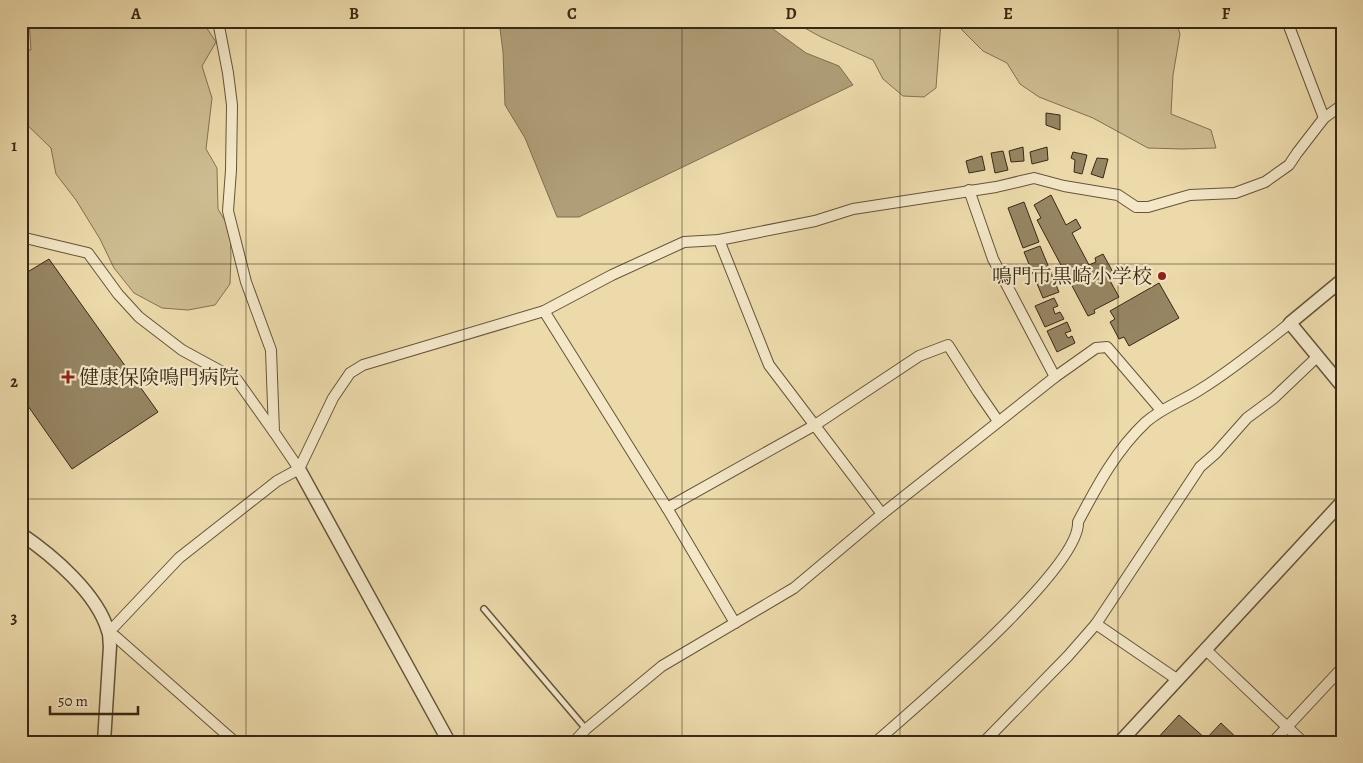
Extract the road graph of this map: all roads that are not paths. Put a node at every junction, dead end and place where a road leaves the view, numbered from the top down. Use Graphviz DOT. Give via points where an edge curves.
graph roads {
  1 [pos="218,21"];
  2 [pos="1287,21"];
  3 [pos="1340,109"];
  4 [pos="1324,118"];
  5 [pos="969,190"];
  6 [pos="21,237"];
  7 [pos="719,240"];
  8 [pos="1342,280"];
  9 [pos="544,311"];
  10 [pos="1290,323"];
  11 [pos="1317,357"];
  12 [pos="1055,377"];
  13 [pos="1342,386"];
  14 [pos="1161,410"];
  15 [pos="998,421"];
  16 [pos="815,425"];
  17 [pos="274,432"];
  18 [pos="299,469"];
  19 [pos="1342,502"];
  20 [pos="667,508"];
  21 [pos="882,514"];
  22 [pos="21,534"];
  23 [pos="484,609"];
  24 [pos="734,623"];
  25 [pos="1096,624"];
  26 [pos="109,632"];
  27 [pos="1205,649"];
  28 [pos="1342,668"];
  29 [pos="1178,680"];
  30 [pos="1286,727"];
  31 [pos="586,729"];
  32 [pos="104,742"];
  33 [pos="235,742"];
  34 [pos="449,742"];
  35 [pos="574,742"];
  36 [pos="876,742"];
  37 [pos="984,742"];
  38 [pos="1120,742"];
  39 [pos="1273,742"];
  40 [pos="1303,742"];
  1 -- 17 [label="street" via="232,105 228,211 246,282 272,350"];
  2 -- 4 [label="street"];
  3 -- 4 [label="street"];
  4 -- 5 [label="street" via="1289,166 1265,182 1234,193 1190,195 1148,207 1136,207 1118,195 1034,178"];
  5 -- 7 [label="street" via="853,209 815,221"];
  5 -- 12 [label="street" via="993,259"];
  6 -- 17 [label="street" via="88,253 118,294 140,317 182,350 237,380"];
  7 -- 9 [label="street" via="684,242"];
  7 -- 16 [label="street" via="769,365"];
  8 -- 10 [label="street"];
  9 -- 18 [label="street" via="363,365 350,373 333,398"];
  9 -- 20 [label="street"];
  10 -- 11 [label="street"];
  10 -- 14 [label="street" via="1226,373"];
  11 -- 13 [label="street"];
  11 -- 25 [label="street" via="1274,398 1247,418 1200,467"];
  12 -- 14 [label="street" via="1096,348 1107,347"];
  12 -- 15 [label="street"];
  14 -- 36 [label="street" via="1114,458 1078,522 1068,550 1038,588 978,651"];
  15 -- 16 [label="street" via="948,345 919,356"];
  15 -- 21 [label="street"];
  16 -- 20 [label="street"];
  16 -- 21 [label="street"];
  17 -- 18 [label="street"];
  18 -- 26 [label="street" via="278,481 179,558"];
  18 -- 34 [label="street"];
  19 -- 27 [label="street"];
  20 -- 24 [label="street"];
  21 -- 24 [label="street" via="794,588"];
  22 -- 26 [label="street" via="62,567 91,597"];
  23 -- 31 [label="lane"];
  24 -- 31 [label="street" via="662,666"];
  25 -- 29 [label="street"];
  25 -- 37 [label="street"];
  26 -- 32 [label="street"];
  26 -- 33 [label="street"];
  27 -- 29 [label="street"];
  27 -- 30 [label="street"];
  28 -- 30 [label="street"];
  29 -- 38 [label="street"];
  30 -- 39 [label="street"];
  30 -- 40 [label="street"];
  31 -- 35 [label="street"];
}
